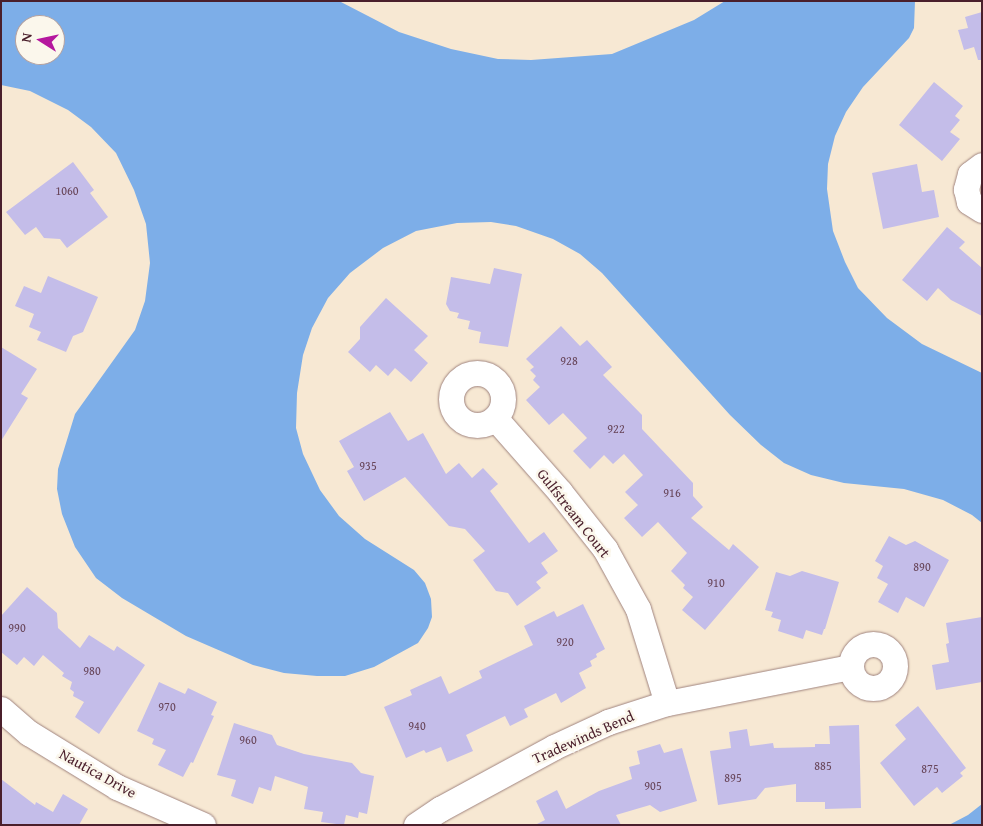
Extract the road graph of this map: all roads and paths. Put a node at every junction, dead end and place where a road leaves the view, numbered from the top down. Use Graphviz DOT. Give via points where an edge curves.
graph roads {
  1 [pos="982,165"];
  2 [pos="982,210"];
  3 [pos="494,418"];
  4 [pos="851,667"];
  5 [pos="666,703"];
  6 [pos="1,709"];
  7 [pos="204,825"];
  8 [pos="416,825"];
  1 -- 2 [label="street" via="970,174 966,189 969,202"];
  3 -- 5 [label="street, Gulfstream Court" via="560,492 605,549 638,609"];
  4 -- 5 [label="street, Tradewinds Bend"];
  5 -- 8 [label="street, Tradewinds Bend" via="608,722 554,747"];
  6 -- 7 [label="street, Nautica Drive" via="29,733 117,787"];
}
